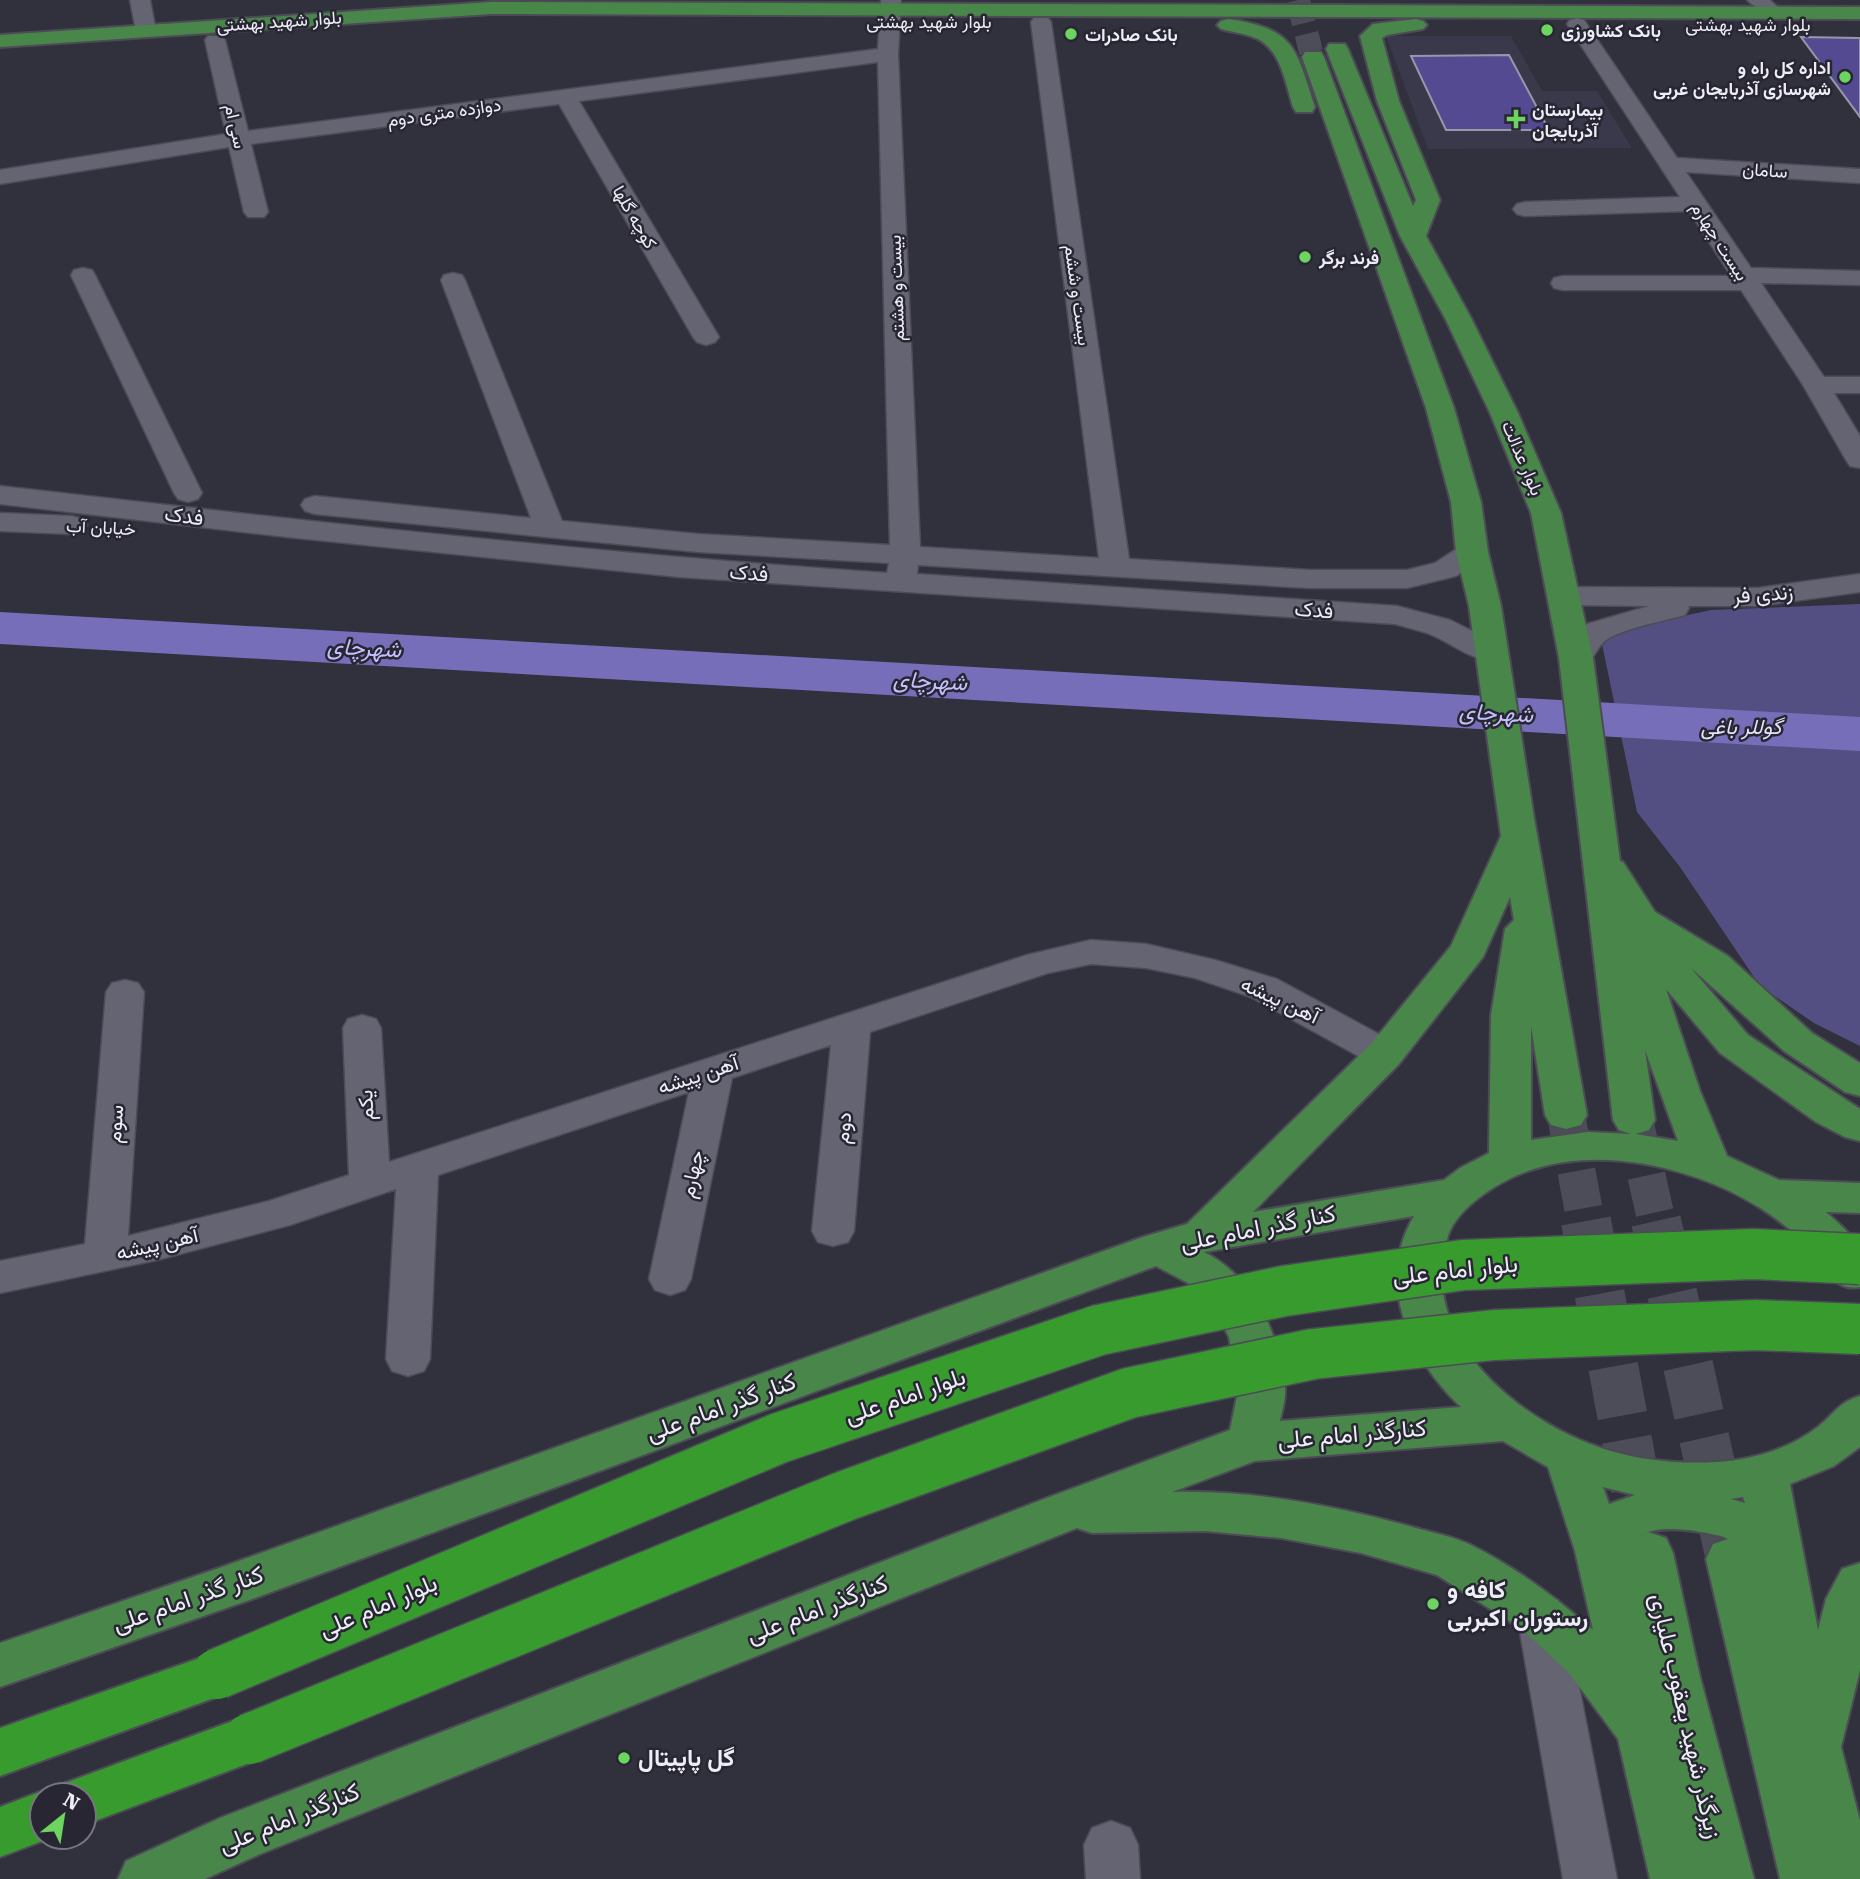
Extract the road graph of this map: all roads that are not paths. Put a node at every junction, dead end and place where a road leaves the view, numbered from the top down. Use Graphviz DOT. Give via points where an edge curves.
graph roads {
  1 [pos="140,0"];
  2 [pos="1221,0"];
  3 [pos="1442,0"];
  4 [pos="1478,0"];
  5 [pos="1675,0"];
  6 [pos="488,4"];
  7 [pos="891,10"];
  8 [pos="1178,12"];
  9 [pos="1771,12"];
  10 [pos="1733,13"];
  11 [pos="1860,13"];
  12 [pos="1041,22"];
  13 [pos="1216,23"];
  14 [pos="1429,24"];
  15 [pos="1577,24"];
  16 [pos="1860,24"];
  17 [pos="146,31"];
  18 [pos="212,33"];
  19 [pos="1371,36"];
  20 [pos="0,41"];
  21 [pos="1281,42"];
  22 [pos="1337,49"];
  23 [pos="1311,52"];
  24 [pos="888,54"];
  25 [pos="0,56"];
  26 [pos="565,96"];
  27 [pos="1310,122"];
  28 [pos="240,139"];
  29 [pos="1670,164"];
  30 [pos="1860,176"];
  31 [pos="0,177"];
  32 [pos="1696,204"];
  33 [pos="1343,205"];
  34 [pos="1525,209"];
  35 [pos="256,212"];
  36 [pos="1413,236"];
  37 [pos="1383,251"];
  38 [pos="83,275"];
  39 [pos="1860,278"];
  40 [pos="1746,279"];
  41 [pos="453,280"];
  42 [pos="1563,283"];
  43 [pos="706,337"];
  44 [pos="1816,385"];
  45 [pos="1860,385"];
  46 [pos="1860,460"];
  47 [pos="0,475"];
  48 [pos="188,493"];
  49 [pos="0,495"];
  50 [pos="0,522"];
  51 [pos="287,528"];
  52 [pos="550,528"];
  53 [pos="1472,552"];
  54 [pos="1115,568"];
  55 [pos="902,569"];
  56 [pos="1860,583"];
  57 [pos="1564,596"];
  58 [pos="1758,597"];
  59 [pos="1492,653"];
  60 [pos="1576,658"];
  61 [pos="1518,827"];
  62 [pos="1529,895"];
  63 [pos="1621,907"];
  64 [pos="125,992"];
  65 [pos="852,1024"];
  66 [pos="362,1028"];
  67 [pos="1385,1054"];
  68 [pos="714,1069"];
  69 [pos="1510,1074"];
  70 [pos="1860,1082"];
  71 [pos="1679,1091"];
  72 [pos="1566,1115"];
  73 [pos="1634,1120"];
  74 [pos="1860,1128"];
  75 [pos="1510,1160"];
  76 [pos="1709,1164"];
  77 [pos="418,1166"];
  78 [pos="370,1182"];
  79 [pos="1453,1194"];
  80 [pos="1774,1195"];
  81 [pos="1860,1198"];
  82 [pos="833,1231"];
  83 [pos="1180,1242"];
  84 [pos="105,1256"];
  85 [pos="1860,1259"];
  86 [pos="0,1277"];
  87 [pos="670,1279"];
  88 [pos="1860,1280"];
  89 [pos="1860,1329"];
  90 [pos="408,1359"];
  91 [pos="1860,1414"];
  92 [pos="1508,1422"];
  93 [pos="1252,1442"];
  94 [pos="1568,1455"];
  95 [pos="1764,1475"];
  96 [pos="1061,1513"];
  97 [pos="1624,1552"];
  98 [pos="1754,1556"];
  99 [pos="1860,1584"];
  100 [pos="1541,1615"];
  101 [pos="0,1665"];
  102 [pos="1644,1732"];
  103 [pos="1814,1749"];
  104 [pos="0,1752"];
  105 [pos="98,1795"];
  106 [pos="28,1821"];
  107 [pos="0,1832"];
  108 [pos="146,1879"];
  109 [pos="1590,1879"];
  110 [pos="1678,1879"];
  111 [pos="1726,1879"];
  112 [pos="1808,1879"];
  113 [pos="1847,1879"];
  1 -- 17 [label="street"];
  2 -- 8 [label="main road"];
  3 -- 4 [label="main road"];
  5 -- 10 [label="main road"];
  6 -- 7 [label="main road, بلوار شهید بهشتی"];
  6 -- 18 [label="main road, بلوار شهید بهشتی"];
  7 -- 8 [label="main road, بلوار شهید بهشتی"];
  7 -- 12 [label="main road, بلوار شهید بهشتی"];
  7 -- 18 [label="main road, بلوار شهید بهشتی" via="716,24 491,23"];
  7 -- 24 [label="street, بیست و هشتم"];
  8 -- 10 [label="main road, بلوار شهید بهشتی"];
  9 -- 10 [label="main road, بلوار شهید بهشتی"];
  9 -- 11 [label="main road, بلوار شهید بهشتی"];
  9 -- 15 [label="main road, بلوار شهید بهشتی"];
  9 -- 16 [label="main road, بلوار شهید بهشتی"];
  12 -- 13 [label="main road, بلوار شهید بهشتی"];
  12 -- 54 [label="street, بیست و ششم"];
  13 -- 14 [label="main road, بلوار شهید بهشتی"];
  13 -- 21 [label="main road" via="1270,34"];
  14 -- 15 [label="main road, بلوار شهید بهشتی"];
  14 -- 19 [label="main road" via="1390,27"];
  15 -- 29 [label="street, بیست چهارم"];
  17 -- 18 [label="main road, بلوار شهید بهشتی"];
  17 -- 20 [label="main road, بلوار شهید بهشتی"];
  18 -- 25 [label="main road, بلوار شهید بهشتی"];
  18 -- 28 [label="street, سی ام"];
  19 -- 21 [label="main road" via="1349,29 1300,29"];
  19 -- 36 [label="main road" via="1388,101 1428,200"];
  21 -- 27 [label="main road"];
  22 -- 36 [label="main road, بلوار عدالت"];
  23 -- 37 [label="main road"];
  24 -- 26 [label="street, دوازده متری دوم"];
  24 -- 55 [label="street, بیست و هشتم"];
  26 -- 28 [label="street, دوازده متری دوم"];
  26 -- 43 [label="street, کوچه گلها"];
  28 -- 31 [label="street, دوازده متری دوم"];
  28 -- 35 [label="street, سی ام"];
  29 -- 30 [label="street, سامان"];
  29 -- 32 [label="street, بیست چهارم"];
  32 -- 34 [label="street"];
  32 -- 40 [label="street, بیست چهارم"];
  33 -- 37 [label="main road"];
  36 -- 57 [label="main road, بلوار عدالت" via="1510,426 1546,513"];
  37 -- 53 [label="main road" via="1440,408 1466,502"];
  38 -- 48 [label="street"];
  39 -- 40 [label="street"];
  40 -- 42 [label="street"];
  40 -- 44 [label="street, بیست چهارم"];
  41 -- 52 [label="street"];
  44 -- 45 [label="street"];
  44 -- 46 [label="street, بیست چهارم"];
  47 -- 48 [label="street, فدک"];
  48 -- 52 [label="street, فدک"];
  49 -- 51 [label="street, فدک"];
  50 -- 51 [label="street, خیابان آب" via="191,531"];
  51 -- 55 [label="street, فدک" via="680,568"];
  52 -- 55 [label="street, فدک"];
  53 -- 54 [label="street, فدک" via="1445,570 1407,579 1309,579"];
  53 -- 59 [label="main road"];
  54 -- 55 [label="street, فدک"];
  55 -- 59 [label="street, فدک" via="1397,615 1438,627"];
  56 -- 58 [label="street, زندی فر"];
  57 -- 58 [label="street, زندی فر"];
  57 -- 60 [label="main road, بلوار عدالت"];
  58 -- 60 [label="street" via="1666,609 1598,631"];
  59 -- 61 [label="main road"];
  60 -- 63 [label="main road, بلوار عدالت" via="1600,853"];
  61 -- 62 [label="main road"];
  61 -- 67 [label="main road" via="1469,948"];
  62 -- 69 [label="main road" via="1511,1015"];
  62 -- 72 [label="main road"];
  63 -- 70 [label="main road" via="1714,965 1798,1042"];
  63 -- 71 [label="main road"];
  63 -- 73 [label="main road"];
  63 -- 74 [label="main road" via="1734,1044"];
  64 -- 84 [label="street, سوم"];
  65 -- 67 [label="street, آهن پیشه" via="1040,963 1091,952 1191,965 1264,988"];
  65 -- 68 [label="street, آهن پیشه"];
  65 -- 82 [label="street, دوم"];
  66 -- 78 [label="street, یکم"];
  67 -- 83 [label="main road"];
  68 -- 77 [label="street, آهن پیشه"];
  68 -- 87 [label="street, چهارم"];
  69 -- 71 [label="main road" via="1528,1102 1554,1125 1614,1137 1649,1134 1664,1127 1676,1113"];
  69 -- 75 [label="main road"];
  71 -- 76 [label="main road"];
  75 -- 76 [label="main road" via="1585,1146 1668,1153"];
  75 -- 79 [label="main road"];
  76 -- 80 [label="main road"];
  77 -- 78 [label="street, آهن پیشه"];
  77 -- 90 [label="street"];
  78 -- 84 [label="street, آهن پیشه" via="275,1214"];
  79 -- 83 [label="main road, کنار گذر امام علی"];
  79 -- 92 [label="main road" via="1426,1233 1416,1278 1427,1328 1458,1378"];
  80 -- 81 [label="main road"];
  80 -- 88 [label="main road" via="1828,1238"];
  83 -- 93 [label="main road" via="1228,1294 1252,1337 1262,1391"];
  83 -- 101 [label="main road, کنار گذر امام علی"];
  84 -- 86 [label="street, آهن پیشه"];
  85 -- 104 [label="highway, بلوار امام علی, bridge" via="1753,1254 1463,1265 1284,1291 1099,1330 779,1438 217,1674"];
  89 -- 105 [label="highway, bridge" via="1756,1325 1494,1335 1312,1354 1129,1393 845,1496 249,1739"];
  91 -- 95 [label="main road" via="1849,1430 1812,1457"];
  92 -- 93 [label="main road, کنارگذر امام علی"];
  92 -- 94 [label="main road"];
  93 -- 96 [label="main road, کنارگذر امام علی"];
  94 -- 95 [label="main road" via="1661,1480 1727,1481"];
  94 -- 97 [label="main road"];
  95 -- 98 [label="main road"];
  96 -- 100 [label="main road" via="1205,1511 1280,1518 1361,1534 1452,1559"];
  96 -- 108 [label="main road, کنارگذر امام علی" via="240,1836"];
  97 -- 98 [label="main road" via="1610,1531 1627,1518 1672,1511 1738,1521 1759,1534"];
  97 -- 102 [label="main road"];
  97 -- 111 [label="main road, زیرگذر شهید یعقوب علیاری" via="1674,1677"];
  98 -- 103 [label="main road"];
  98 -- 112 [label="main road"];
  99 -- 103 [label="main road" via="1851,1600"];
  100 -- 102 [label="main road" via="1587,1657"];
  100 -- 109 [label="street"];
  102 -- 110 [label="main road"];
  103 -- 113 [label="main road"];
  106 -- 107 [label="highway"];
}
